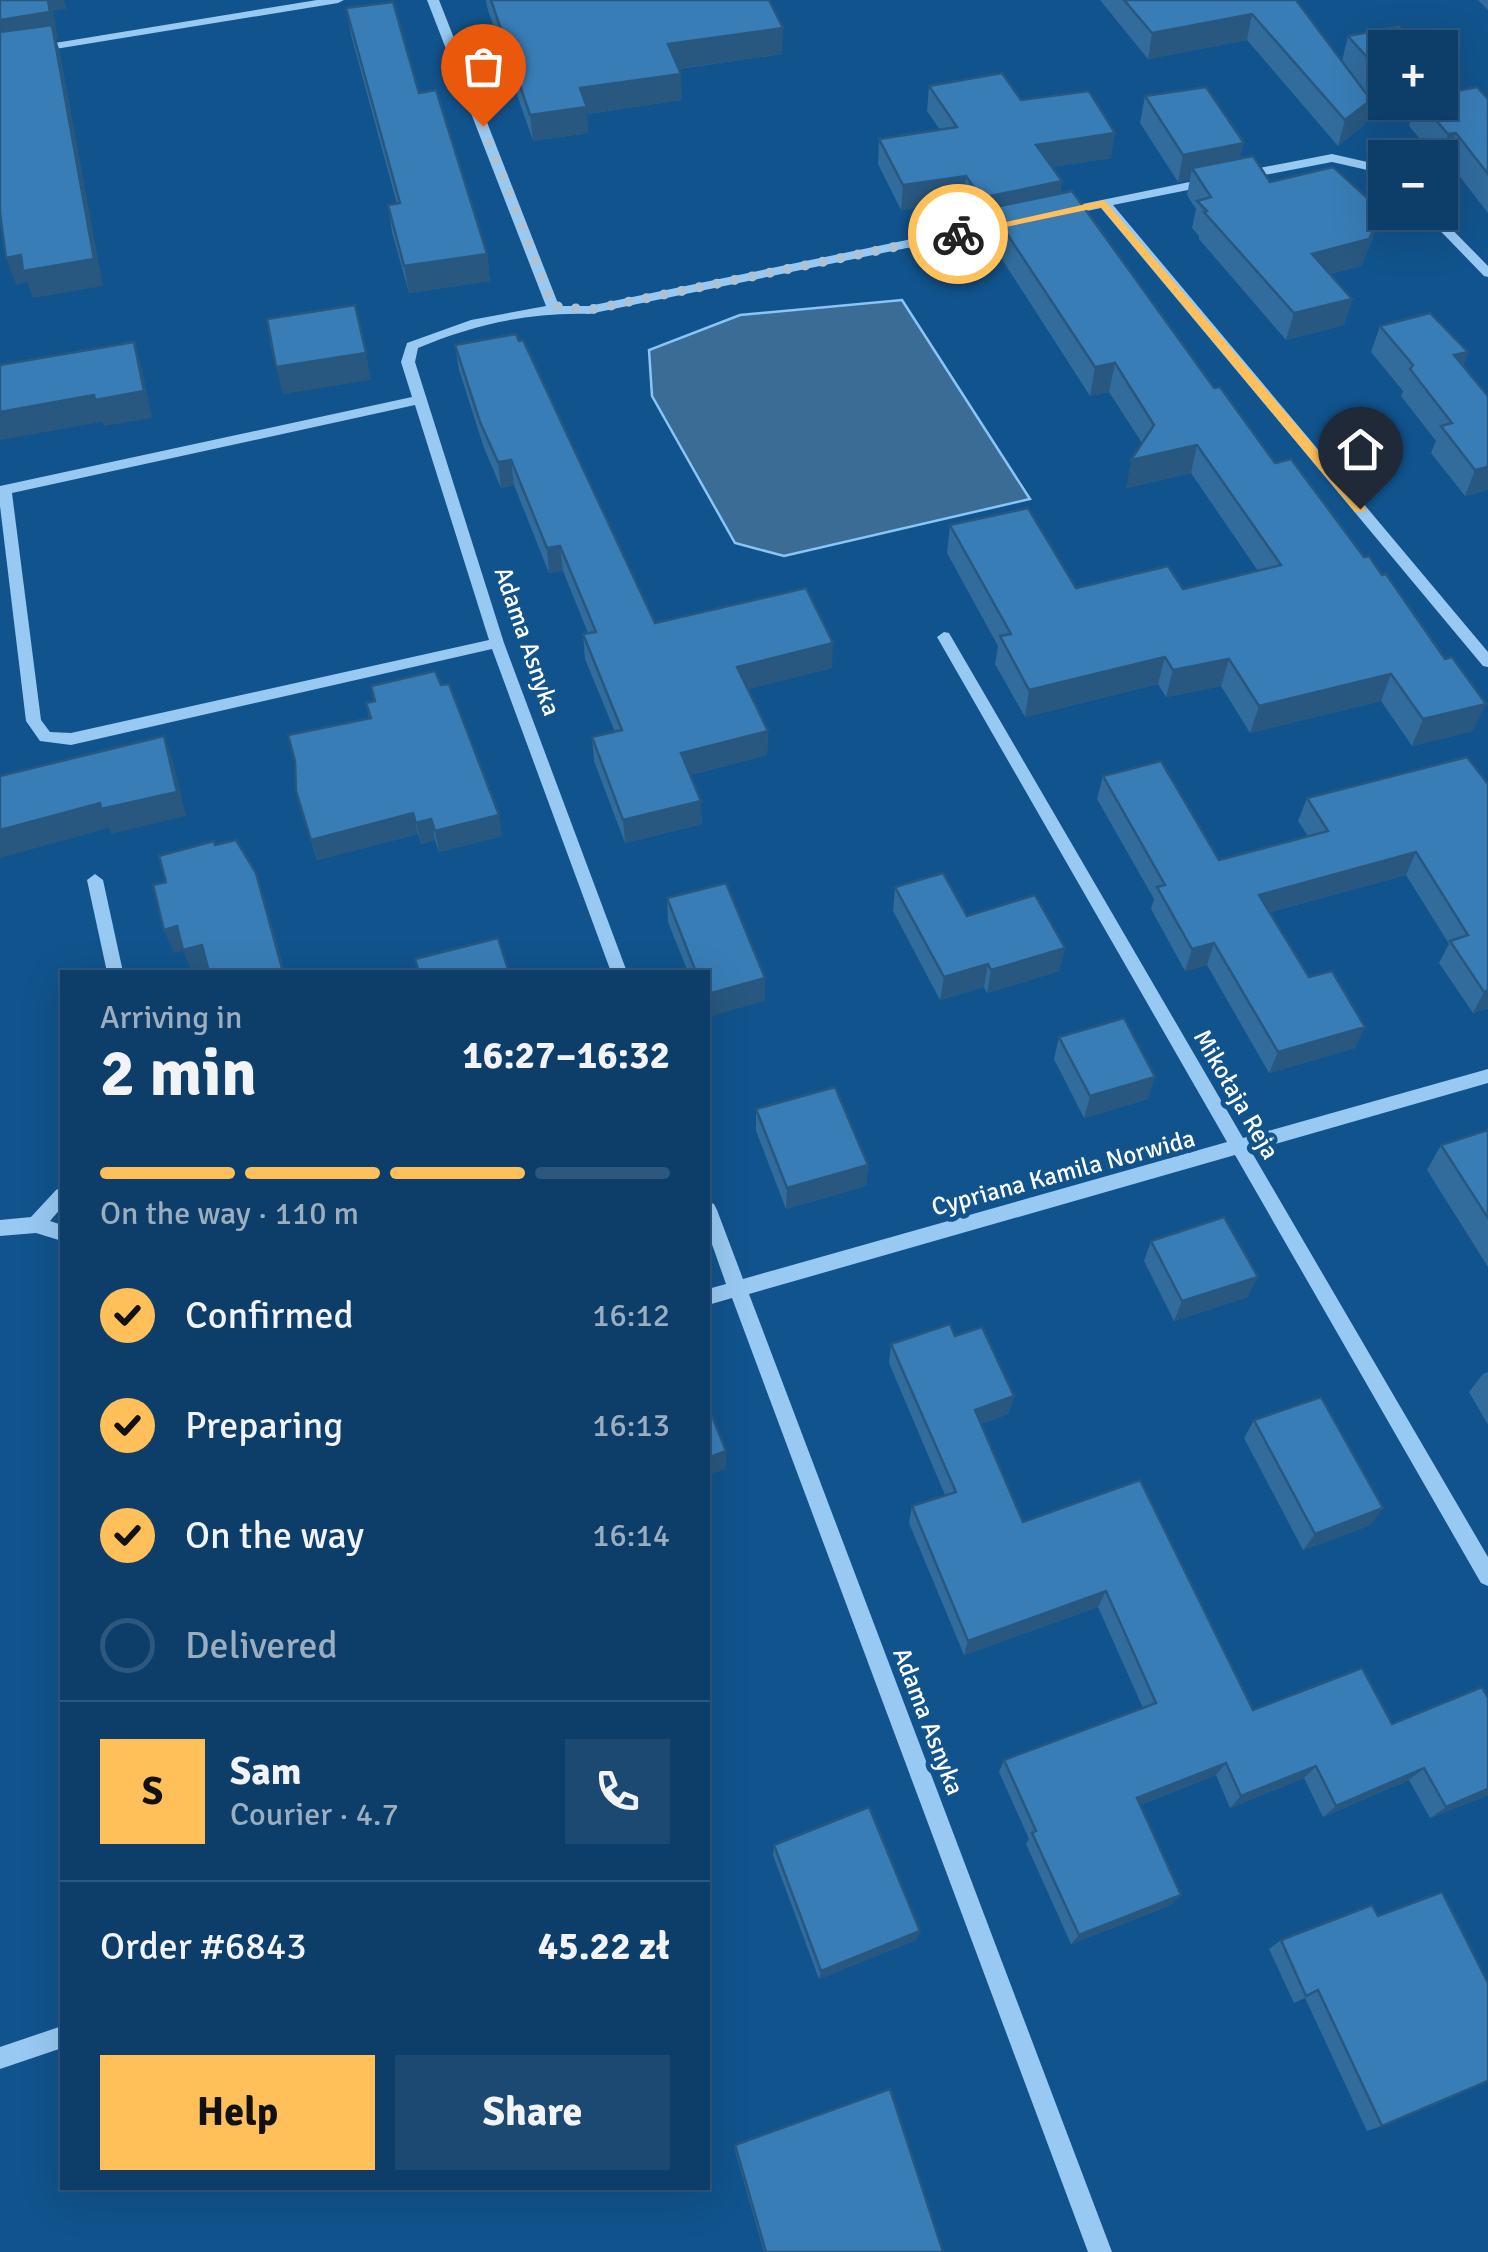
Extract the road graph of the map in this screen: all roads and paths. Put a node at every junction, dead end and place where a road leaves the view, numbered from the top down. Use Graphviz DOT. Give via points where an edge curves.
graph roads {
  1 [pos="338,0"];
  2 [pos="434,0"];
  3 [pos="312,2"];
  4 [pos="0,54"];
  5 [pos="1368,166"];
  6 [pos="1104,203"];
  7 [pos="1047,215"];
  8 [pos="1028,219"];
  9 [pos="1446,230"];
  10 [pos="1488,273"];
  11 [pos="553,306"];
  12 [pos="420,400"];
  13 [pos="3,491"];
  14 [pos="944,636"];
  15 [pos="497,642"];
  16 [pos="1488,662"];
  17 [pos="95,880"];
  18 [pos="115,970"];
  19 [pos="618,970"];
  20 [pos="1488,1076"];
  21 [pos="1240,1149"];
  22 [pos="60,1197"];
  23 [pos="710,1216"];
  24 [pos="36,1225"];
  25 [pos="0,1228"];
  26 [pos="60,1232"];
  27 [pos="736,1288"];
  28 [pos="710,1295"];
  29 [pos="1488,1576"];
  30 [pos="60,2038"];
  31 [pos="0,2058"];
  32 [pos="1100,2252"];
  1 -- 3 [label="street"];
  2 -- 11 [label="street"];
  3 -- 4 [label="street"];
  5 -- 6 [label="street" via="1332,158"];
  6 -- 7 [label="street"];
  6 -- 16 [label="street"];
  8 -- 11 [label="street" via="589,310"];
  9 -- 10 [label="street"];
  11 -- 12 [label="street, Adama Asnyka" via="412,346 408,362"];
  12 -- 13 [label="street"];
  12 -- 15 [label="street, Adama Asnyka"];
  13 -- 15 [label="street" via="34,722 46,736 71,739"];
  14 -- 21 [label="street, Mikołaja Reja"];
  15 -- 19 [label="street, Adama Asnyka"];
  17 -- 18 [label="street"];
  20 -- 21 [label="street, Cypriana Kamila Norwida"];
  21 -- 27 [label="street, Cypriana Kamila Norwida"];
  21 -- 29 [label="street, Mikołaja Reja"];
  22 -- 24 [label="street"];
  23 -- 27 [label="street, Adama Asnyka"];
  24 -- 25 [label="street"];
  24 -- 26 [label="street"];
  27 -- 28 [label="street, Cypriana Kamila Norwida"];
  27 -- 32 [label="street, Adama Asnyka"];
  30 -- 31 [label="street"];
}
